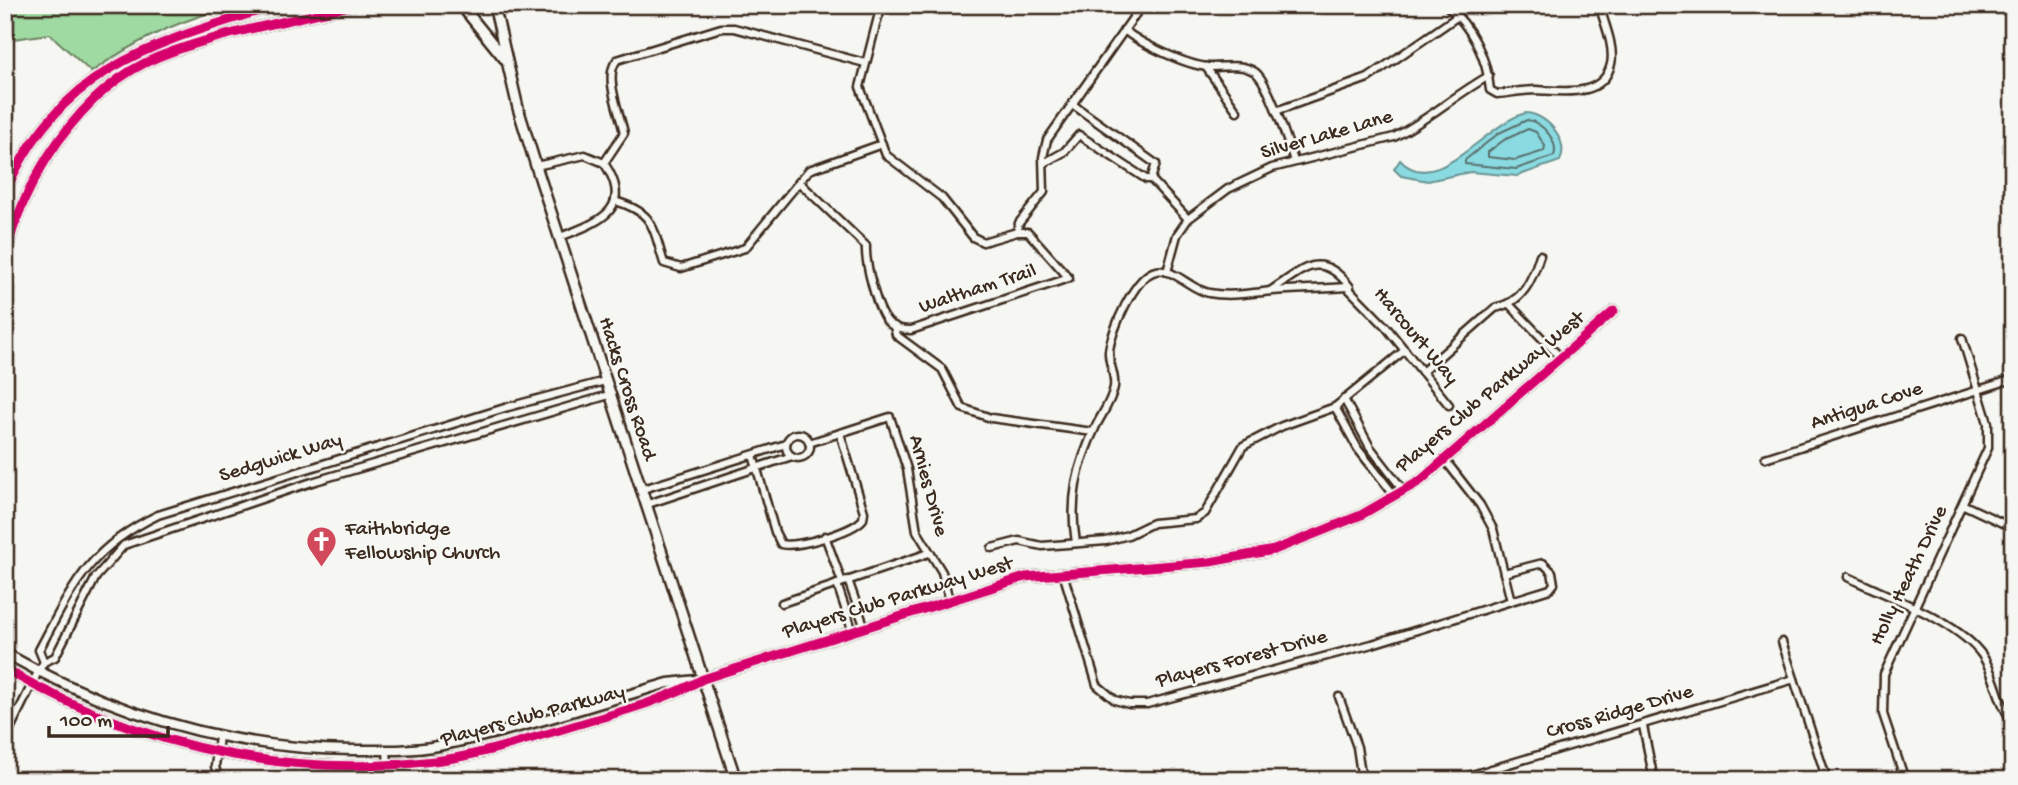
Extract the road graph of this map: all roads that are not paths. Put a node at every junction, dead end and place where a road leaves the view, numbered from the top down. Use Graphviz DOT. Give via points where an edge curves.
graph roads {
  1 [pos="278,5"];
  2 [pos="353,5"];
  3 [pos="461,5"];
  4 [pos="494,5"];
  5 [pos="1142,5"];
  6 [pos="1446,5"];
  7 [pos="1599,5"];
  8 [pos="882,6"];
  9 [pos="1458,16"];
  10 [pos="1124,30"];
  11 [pos="506,60"];
  12 [pos="865,63"];
  13 [pos="1206,67"];
  14 [pos="1489,76"];
  15 [pos="1072,104"];
  16 [pos="1237,111"];
  17 [pos="1276,111"];
  18 [pos="882,144"];
  19 [pos="1294,161"];
  20 [pos="604,163"];
  21 [pos="1044,163"];
  22 [pos="536,166"];
  23 [pos="1151,179"];
  24 [pos="799,182"];
  25 [pos="5,193"];
  26 [pos="615,201"];
  27 [pos="5,212"];
  28 [pos="17,216"];
  29 [pos="1188,219"];
  30 [pos="1017,232"];
  31 [pos="560,237"];
  32 [pos="1540,256"];
  33 [pos="5,258"];
  34 [pos="1167,272"];
  35 [pos="1269,292"];
  36 [pos="1354,292"];
  37 [pos="1510,305"];
  38 [pos="1614,311"];
  39 [pos="896,327"];
  40 [pos="1962,338"];
  41 [pos="1405,351"];
  42 [pos="1560,357"];
  43 [pos="1422,372"];
  44 [pos="2013,379"];
  45 [pos="605,381"];
  46 [pos="1978,390"];
  47 [pos="610,395"];
  48 [pos="1344,399"];
  49 [pos="1449,405"];
  50 [pos="1335,407"];
  51 [pos="1093,432"];
  52 [pos="840,433"];
  53 [pos="1362,433"];
  54 [pos="1352,439"];
  55 [pos="809,443"];
  56 [pos="786,444"];
  57 [pos="1374,452"];
  58 [pos="753,455"];
  59 [pos="792,456"];
  60 [pos="1765,458"];
  61 [pos="1365,459"];
  62 [pos="1446,460"];
  63 [pos="722,465"];
  64 [pos="757,468"];
  65 [pos="726,478"];
  66 [pos="676,479"];
  67 [pos="640,490"];
  68 [pos="1404,491"];
  69 [pos="680,493"];
  70 [pos="1395,496"];
  71 [pos="645,505"];
  72 [pos="1964,505"];
  73 [pos="2013,528"];
  74 [pos="825,536"];
  75 [pos="1076,543"];
  76 [pos="992,548"];
  77 [pos="929,553"];
  78 [pos="1063,573"];
  79 [pos="1504,573"];
  80 [pos="1848,577"];
  81 [pos="842,582"];
  82 [pos="854,597"];
  83 [pos="950,600"];
  84 [pos="843,601"];
  85 [pos="1511,601"];
  86 [pos="782,603"];
  87 [pos="1912,609"];
  88 [pos="864,628"];
  89 [pos="853,632"];
  90 [pos="1782,642"];
  91 [pos="5,653"];
  92 [pos="44,662"];
  93 [pos="5,670"];
  94 [pos="38,672"];
  95 [pos="703,679"];
  96 [pos="1794,679"];
  97 [pos="32,685"];
  98 [pos="1339,697"];
  99 [pos="2013,722"];
  100 [pos="1643,726"];
  101 [pos="219,737"];
  102 [pos="5,739"];
  103 [pos="387,750"];
  104 [pos="216,754"];
  105 [pos="388,765"];
  106 [pos="1492,769"];
  107 [pos="218,780"];
  108 [pos="389,780"];
  109 [pos="736,780"];
  110 [pos="1362,780"];
  111 [pos="1455,780"];
  112 [pos="1496,780"];
  113 [pos="1654,780"];
  114 [pos="1828,780"];
  115 [pos="1905,780"];
  1 -- 25 [label="street" via="148,48 80,87 38,134"];
  2 -- 28 [label="street" via="155,58 108,89 65,132 28,189"];
  3 -- 11 [label="main road"];
  4 -- 11 [label="main road, Hacks Cross Road"];
  5 -- 10 [label="street"];
  6 -- 9 [label="street"];
  7 -- 14 [label="street" via="1611,64 1595,85 1574,91 1497,94 1490,90"];
  8 -- 12 [label="street"];
  9 -- 14 [label="street"];
  9 -- 17 [label="street" via="1368,78"];
  10 -- 13 [label="street" via="1138,42"];
  10 -- 15 [label="street"];
  11 -- 22 [label="main road, Hacks Cross Road"];
  12 -- 18 [label="street" via="860,87"];
  12 -- 20 [label="street" via="721,27 617,60 611,77 624,133"];
  13 -- 16 [label="street"];
  13 -- 17 [label="street" via="1239,65 1257,73"];
  14 -- 19 [label="street, Silver Lake Lane" via="1394,136"];
  15 -- 21 [label="street" via="1047,141"];
  15 -- 23 [label="street" via="1156,164"];
  17 -- 19 [label="street"];
  18 -- 24 [label="street" via="809,170"];
  18 -- 30 [label="street" via="886,155 942,198 972,237 983,242"];
  19 -- 29 [label="street, Silver Lake Lane" via="1228,189"];
  20 -- 22 [label="street" via="585,155"];
  20 -- 26 [label="street" via="614,182"];
  21 -- 23 [label="street" via="1064,152 1079,135"];
  21 -- 30 [label="street" via="1044,192"];
  22 -- 31 [label="main road, Hacks Cross Road"];
  23 -- 29 [label="street"];
  24 -- 26 [label="street" via="745,248 681,268 664,263 647,215"];
  24 -- 39 [label="street" via="866,246 865,259 883,317"];
  26 -- 31 [label="street" via="605,217"];
  27 -- 28 [label="street"];
  28 -- 33 [label="street"];
  29 -- 34 [label="street, Silver Lake Lane" via="1177,235"];
  30 -- 39 [label="street, Waltham Trail" via="1028,232 1069,278 911,330"];
  31 -- 45 [label="main road, Hacks Cross Road"];
  32 -- 37 [label="street" via="1528,286"];
  34 -- 35 [label="street, Harcourt Way" via="1209,293"];
  34 -- 51 [label="street" via="1147,275 1133,291 1109,348 1114,390"];
  35 -- 36 [label="street, Harcourt Way" via="1347,287"];
  35 -- 36 [label="street, Harcourt Way" via="1316,264 1339,273"];
  36 -- 41 [label="street, Harcourt Way"];
  37 -- 42 [label="street"];
  37 -- 43 [label="street" via="1495,308"];
  38 -- 42 [label="street, Players Club Parkway West"];
  39 -- 51 [label="street" via="896,335 942,369 962,408 991,418"];
  40 -- 46 [label="street, Holly Heath Drive"];
  41 -- 43 [label="street, Harcourt Way"];
  41 -- 48 [label="street"];
  42 -- 62 [label="street, Players Club Parkway West"];
  43 -- 49 [label="street, Harcourt Way"];
  44 -- 46 [label="street, Antigua Cove"];
  45 -- 47 [label="main road, Hacks Cross Road"];
  45 -- 92 [label="street, Sedgwick Way" via="158,515 126,530 88,565 39,650"];
  46 -- 60 [label="street, Antigua Cove"];
  46 -- 72 [label="street, Holly Heath Drive" via="1988,424 1988,448"];
  47 -- 67 [label="main road, Hacks Cross Road"];
  47 -- 92 [label="street, Sedgwick Way" via="312,482 124,545 96,577 55,657"];
  48 -- 50 [label="street"];
  48 -- 53 [label="street"];
  50 -- 54 [label="street"];
  50 -- 75 [label="street" via="1242,446 1205,513 1196,519 1167,520 1128,535"];
  51 -- 75 [label="street" via="1073,491"];
  52 -- 55 [label="street"];
  52 -- 74 [label="street" via="863,519"];
  52 -- 77 [label="street, Arnies Drive" via="890,417 907,469 917,531"];
  53 -- 54 [label="street"];
  53 -- 57 [label="street"];
  54 -- 61 [label="street"];
  55 -- 56 [label="street" via="795,434"];
  55 -- 59 [label="street" via="804,456"];
  56 -- 58 [label="street"];
  56 -- 59 [label="street"];
  57 -- 61 [label="street"];
  57 -- 68 [label="street"];
  58 -- 63 [label="street"];
  58 -- 64 [label="street"];
  59 -- 64 [label="street"];
  61 -- 70 [label="street"];
  62 -- 68 [label="street, Players Club Parkway West"];
  62 -- 79 [label="street" via="1493,529"];
  63 -- 65 [label="street"];
  63 -- 66 [label="street"];
  64 -- 65 [label="street"];
  64 -- 74 [label="street" via="781,544 791,546"];
  65 -- 69 [label="street"];
  66 -- 67 [label="street"];
  66 -- 69 [label="street"];
  67 -- 71 [label="main road, Hacks Cross Road"];
  68 -- 70 [label="street, Players Club Parkway West"];
  69 -- 71 [label="street"];
  70 -- 78 [label="street, Players Club Parkway West" via="1274,550 1167,567"];
  71 -- 95 [label="main road, Hacks Cross Road"];
  72 -- 73 [label="street"];
  72 -- 87 [label="street, Holly Heath Drive"];
  74 -- 81 [label="street"];
  75 -- 76 [label="street" via="1042,546 1020,541"];
  77 -- 81 [label="street"];
  77 -- 83 [label="street, Arnies Drive" via="945,578"];
  78 -- 83 [label="street, Players Club Parkway West" via="1025,577"];
  78 -- 85 [label="street, Players Forest Drive" via="1097,685 1129,704 1146,704 1372,644"];
  79 -- 85 [label="street"];
  79 -- 85 [label="street, Players Forest Drive" via="1543,563 1552,572 1550,589"];
  80 -- 87 [label="street"];
  81 -- 82 [label="street"];
  81 -- 84 [label="street"];
  81 -- 86 [label="street"];
  82 -- 84 [label="street"];
  82 -- 88 [label="street"];
  83 -- 88 [label="street, Players Club Parkway West"];
  84 -- 89 [label="street"];
  87 -- 99 [label="street" via="1958,632 1976,647"];
  87 -- 115 [label="street, Holly Heath Drive" via="1887,664 1882,694 1886,724"];
  88 -- 89 [label="street, Players Club Parkway West"];
  89 -- 95 [label="street, Players Club Parkway West"];
  90 -- 96 [label="street"];
  91 -- 94 [label="street, Players Club Parkway"];
  92 -- 94 [label="street, Sedgwick Way"];
  93 -- 97 [label="street, Players Club Parkway"];
  94 -- 97 [label="street, Sedgwick Way"];
  94 -- 101 [label="street, Players Club Parkway" via="101,702 169,726"];
  95 -- 103 [label="street, Players Club Parkway" via="668,683 449,743"];
  95 -- 105 [label="street, Players Club Parkway" via="671,697 506,745 437,761"];
  95 -- 109 [label="main road, Hacks Cross Road"];
  96 -- 100 [label="street, Cross Ridge Drive"];
  96 -- 114 [label="street"];
  97 -- 102 [label="street, Sedgwick Way"];
  97 -- 104 [label="street, Players Club Parkway" via="96,716"];
  98 -- 110 [label="street" via="1357,747"];
  100 -- 106 [label="street, Cross Ridge Drive"];
  100 -- 113 [label="street"];
  101 -- 103 [label="street, Players Club Parkway" via="301,749"];
  101 -- 104 [label="street"];
  103 -- 105 [label="street"];
  104 -- 105 [label="street, Players Club Parkway" via="302,764"];
  104 -- 107 [label="street"];
  105 -- 108 [label="street"];
  106 -- 111 [label="street, Cross Ridge Drive"];
  106 -- 112 [label="street"];
}
